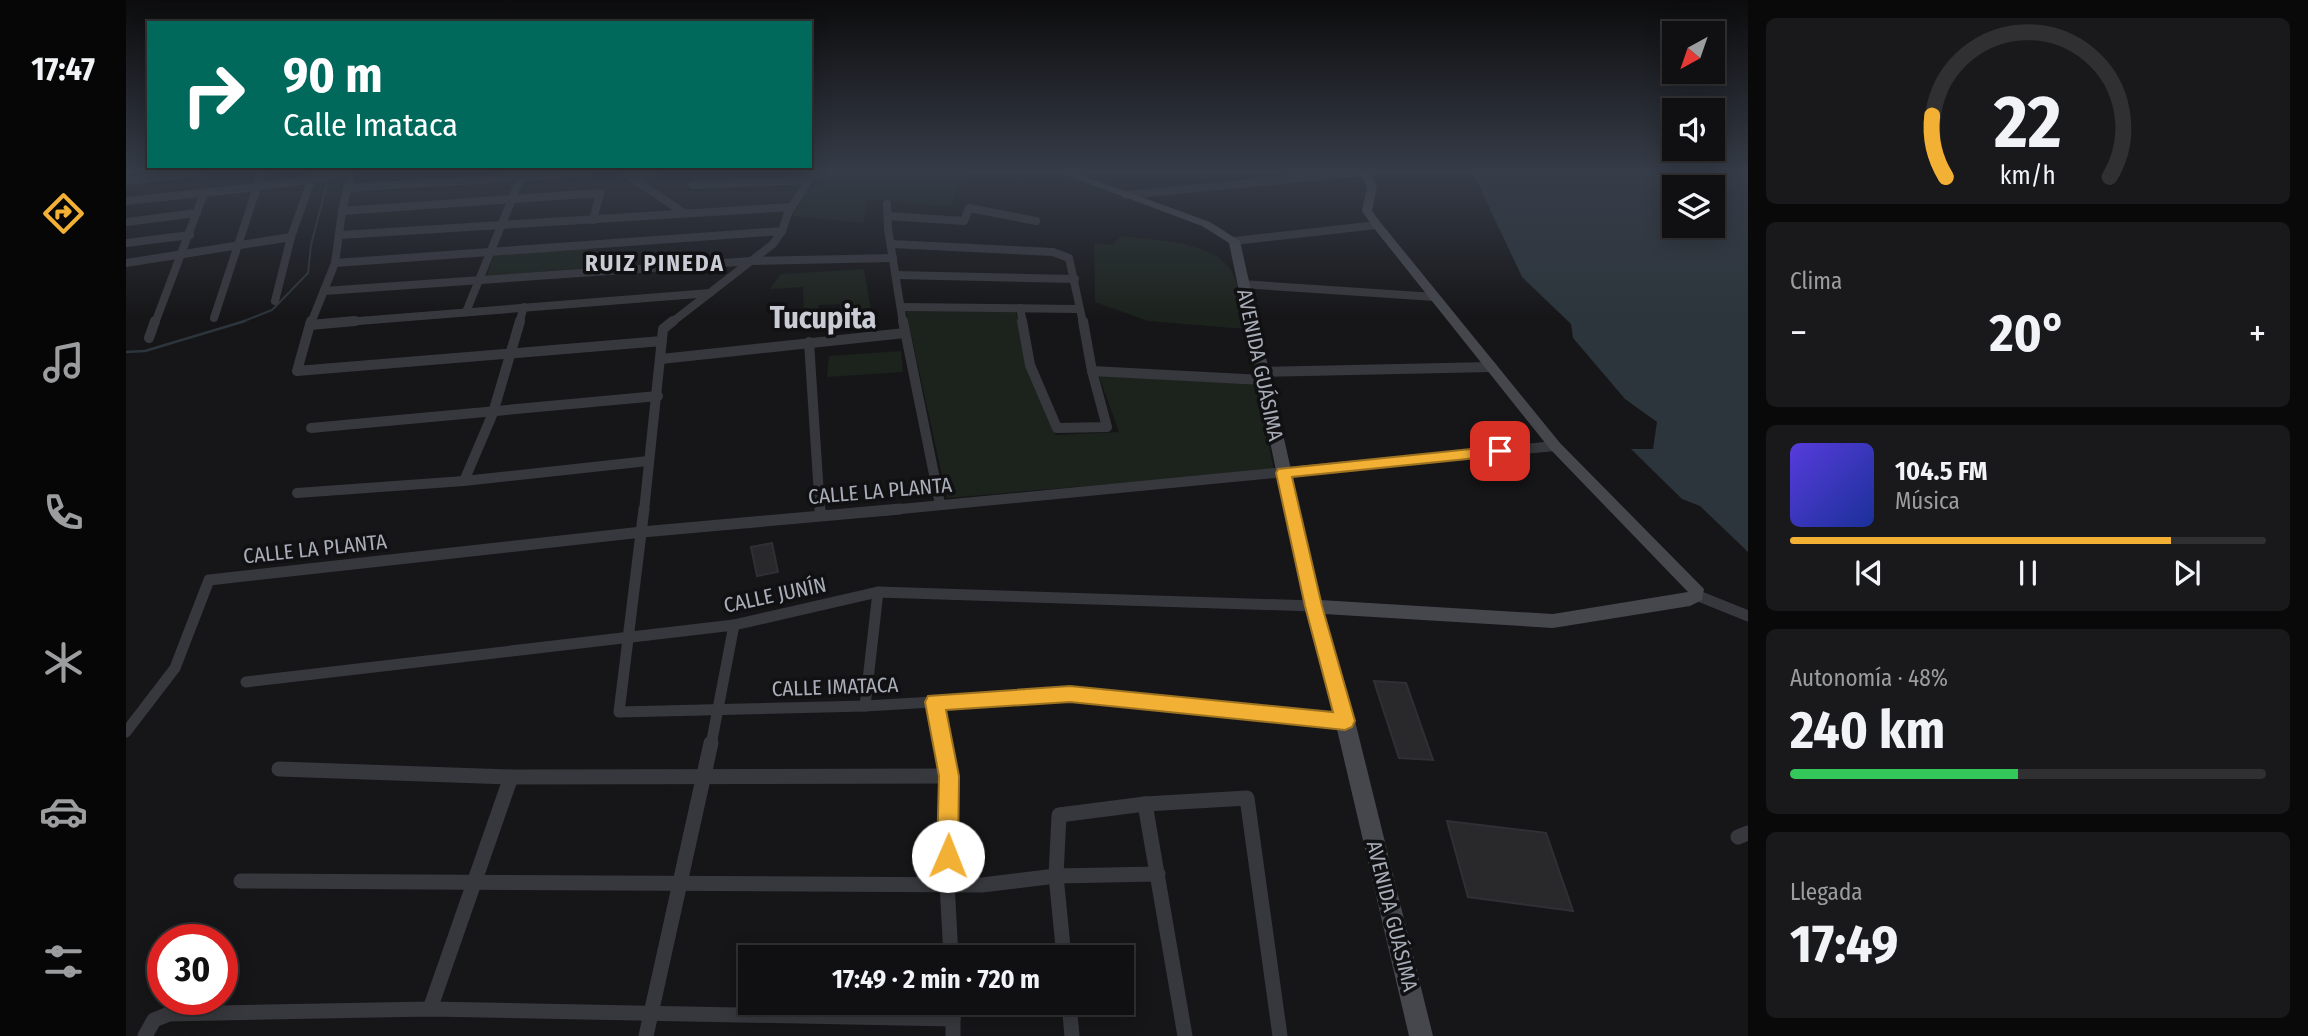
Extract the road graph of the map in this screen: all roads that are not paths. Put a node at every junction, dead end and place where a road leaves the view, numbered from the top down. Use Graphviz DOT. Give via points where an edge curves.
graph roads {
  1 [pos="195,220"];
  2 [pos="248,220"];
  3 [pos="298,220"];
  4 [pos="341,220"];
  5 [pos="582,220"];
  6 [pos="787,220"];
  7 [pos="889,220"];
  8 [pos="1033,220"];
  9 [pos="1196,220"];
  10 [pos="1374,220"];
  11 [pos="1036,221"];
  12 [pos="501,223"];
  13 [pos="1377,225"];
  14 [pos="782,232"];
  15 [pos="190,235"];
  16 [pos="340,235"];
  17 [pos="291,237"];
  18 [pos="1234,241"];
  19 [pos="126,243"];
  20 [pos="892,244"];
  21 [pos="240,245"];
  22 [pos="489,251"];
  23 [pos="182,255"];
  24 [pos="893,258"];
  25 [pos="752,261"];
  26 [pos="126,263"];
  27 [pos="335,263"];
  28 [pos="896,275"];
  29 [pos="480,279"];
  30 [pos="1074,279"];
  31 [pos="1242,284"];
  32 [pos="324,291"];
  33 [pos="710,293"];
  34 [pos="1435,297"];
  35 [pos="275,301"];
  36 [pos="524,307"];
  37 [pos="902,307"];
  38 [pos="1020,309"];
  39 [pos="1079,309"];
  40 [pos="466,312"];
  41 [pos="214,318"];
  42 [pos="310,326"];
  43 [pos="905,333"];
  44 [pos="149,338"];
  45 [pos="662,341"];
  46 [pos="809,342"];
  47 [pos="509,353"];
  48 [pos="661,359"];
  49 [pos="1492,367"];
  50 [pos="1092,372"];
  51 [pos="1262,376"];
  52 [pos="658,396"];
  53 [pos="493,413"];
  54 [pos="311,428"];
  55 [pos="1555,446"];
  56 [pos="648,461"];
  57 [pos="1283,473"];
  58 [pos="464,481"];
  59 [pos="297,493"];
  60 [pos="940,505"];
  61 [pos="820,515"];
  62 [pos="642,532"];
  63 [pos="878,592"];
  64 [pos="1696,595"];
  65 [pos="1313,606"];
  66 [pos="1748,616"];
  67 [pos="734,625"];
  68 [pos="630,637"];
  69 [pos="246,682"];
  70 [pos="934,702"];
  71 [pos="865,706"];
  72 [pos="718,711"];
  73 [pos="1345,721"];
  74 [pos="126,732"];
  75 [pos="279,769"];
  76 [pos="949,776"];
  77 [pos="511,777"];
  78 [pos="702,777"];
  79 [pos="1145,804"];
  80 [pos="1158,874"];
  81 [pos="1056,876"];
  82 [pos="241,881"];
  83 [pos="473,882"];
  84 [pos="947,883"];
  85 [pos="678,884"];
  86 [pos="950,945"];
  87 [pos="1063,945"];
  88 [pos="430,1009"];
  89 [pos="651,1012"];
  90 [pos="1070,1015"];
  91 [pos="953,1019"];
  92 [pos="145,1036"];
  93 [pos="646,1036"];
  94 [pos="1072,1036"];
  95 [pos="1185,1036"];
  96 [pos="1280,1036"];
  97 [pos="1421,1036"];
  1 -- 15 [label="street"];
  2 -- 21 [label="street"];
  3 -- 17 [label="street"];
  4 -- 16 [label="street"];
  5 -- 12 [label="street"];
  6 -- 14 [label="street"];
  7 -- 20 [label="street"];
  8 -- 11 [label="street"];
  9 -- 18 [label="main road"];
  10 -- 13 [label="main road"];
  12 -- 16 [label="street"];
  12 -- 22 [label="street"];
  13 -- 18 [label="street"];
  13 -- 34 [label="main road"];
  14 -- 22 [label="street"];
  14 -- 25 [label="street"];
  15 -- 19 [label="street"];
  15 -- 23 [label="street"];
  16 -- 27 [label="street"];
  17 -- 21 [label="street"];
  17 -- 35 [label="street"];
  18 -- 31 [label="main road, AVENIDA GUÁSIMA"];
  20 -- 24 [label="street"];
  20 -- 30 [label="street" via="1054,252 1069,258"];
  21 -- 23 [label="street"];
  21 -- 41 [label="street"];
  22 -- 27 [label="street"];
  22 -- 29 [label="street"];
  23 -- 26 [label="street"];
  23 -- 44 [label="street"];
  24 -- 25 [label="street"];
  24 -- 28 [label="street"];
  25 -- 29 [label="street"];
  25 -- 33 [label="street"];
  27 -- 32 [label="street"];
  28 -- 30 [label="street"];
  28 -- 37 [label="street"];
  29 -- 32 [label="street"];
  29 -- 40 [label="street"];
  30 -- 39 [label="street"];
  31 -- 34 [label="street"];
  31 -- 51 [label="main road, AVENIDA GUÁSIMA"];
  32 -- 42 [label="street"];
  33 -- 36 [label="street"];
  33 -- 45 [label="street" via="663,329"];
  34 -- 49 [label="main road"];
  36 -- 40 [label="street"];
  36 -- 47 [label="street"];
  37 -- 38 [label="street"];
  37 -- 43 [label="street"];
  38 -- 39 [label="street"];
  38 -- 50 [label="street" via="1030,365 1058,428 1107,427"];
  39 -- 50 [label="street"];
  40 -- 42 [label="street"];
  42 -- 47 [label="street" via="297,371"];
  43 -- 46 [label="street"];
  43 -- 60 [label="street"];
  45 -- 47 [label="street"];
  45 -- 48 [label="street"];
  46 -- 48 [label="street"];
  46 -- 61 [label="street"];
  47 -- 53 [label="street"];
  48 -- 52 [label="street"];
  49 -- 51 [label="street"];
  49 -- 55 [label="main road"];
  50 -- 51 [label="street"];
  51 -- 57 [label="main road, AVENIDA GUÁSIMA"];
  52 -- 53 [label="street"];
  52 -- 56 [label="street"];
  53 -- 54 [label="street"];
  53 -- 58 [label="street"];
  55 -- 57 [label="street, CALLE LA PLANTA"];
  55 -- 64 [label="main road" via="1696,589"];
  56 -- 58 [label="street"];
  56 -- 62 [label="street"];
  57 -- 60 [label="street, CALLE LA PLANTA"];
  57 -- 65 [label="main road, AVENIDA GUÁSIMA"];
  58 -- 59 [label="street"];
  60 -- 61 [label="street, CALLE LA PLANTA"];
  61 -- 62 [label="street, CALLE LA PLANTA"];
  62 -- 68 [label="street"];
  62 -- 74 [label="street, CALLE LA PLANTA" via="209,580 175,668"];
  63 -- 65 [label="street, CALLE JUNÍN"];
  63 -- 67 [label="street, CALLE JUNÍN"];
  63 -- 71 [label="street"];
  64 -- 65 [label="main road" via="1553,621"];
  64 -- 66 [label="street"];
  65 -- 73 [label="main road, AVENIDA GUÁSIMA"];
  67 -- 68 [label="street, CALLE JUNÍN"];
  67 -- 72 [label="street"];
  68 -- 69 [label="street, CALLE JUNÍN"];
  68 -- 72 [label="street, CALLE IMATACA" via="620,712"];
  70 -- 71 [label="street, CALLE IMATACA"];
  70 -- 73 [label="street, CALLE IMATACA" via="1070,694"];
  70 -- 76 [label="street"];
  71 -- 72 [label="street, CALLE IMATACA"];
  72 -- 78 [label="street"];
  73 -- 97 [label="main road, AVENIDA GUÁSIMA"];
  75 -- 77 [label="street"];
  76 -- 78 [label="street"];
  76 -- 84 [label="street"];
  77 -- 78 [label="street"];
  77 -- 83 [label="street"];
  78 -- 85 [label="street"];
  79 -- 80 [label="street"];
  79 -- 81 [label="street" via="1059,815"];
  79 -- 96 [label="street" via="1247,798"];
  80 -- 81 [label="street"];
  80 -- 95 [label="street"];
  81 -- 84 [label="street" via="982,886"];
  81 -- 87 [label="street"];
  82 -- 83 [label="street"];
  83 -- 85 [label="street"];
  83 -- 88 [label="street"];
  84 -- 85 [label="street"];
  84 -- 86 [label="street"];
  85 -- 89 [label="street"];
  88 -- 89 [label="street"];
  88 -- 92 [label="street" via="169,1014 154,1020"];
  89 -- 91 [label="street"];
  89 -- 93 [label="street"];
  90 -- 94 [label="street"];
}
